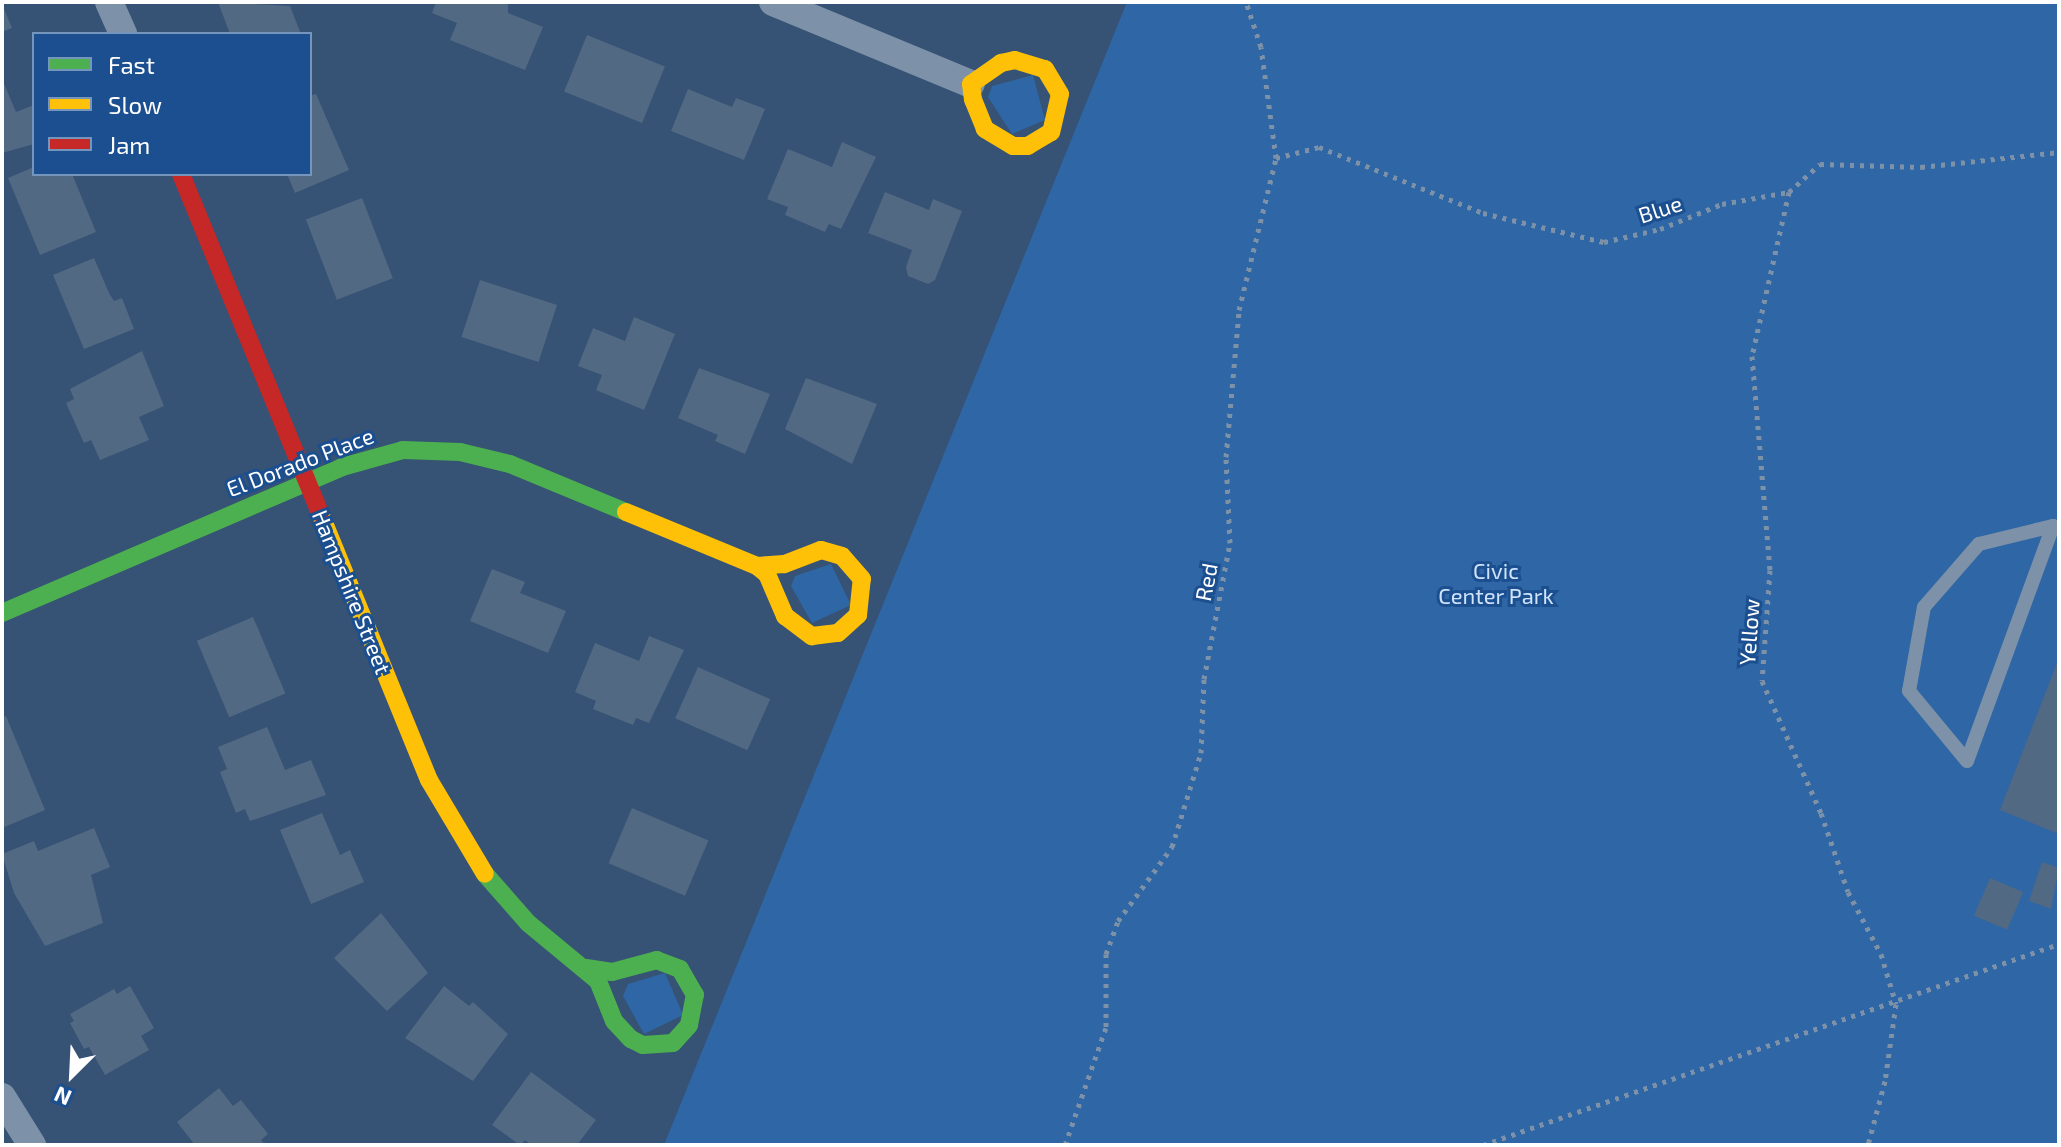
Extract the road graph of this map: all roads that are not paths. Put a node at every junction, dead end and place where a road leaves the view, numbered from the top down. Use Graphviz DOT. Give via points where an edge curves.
graph roads {
  1 [pos="109,2"];
  2 [pos="773,2"];
  3 [pos="122,32"];
  4 [pos="971,84"];
  5 [pos="182,176"];
  6 [pos="307,482"];
  7 [pos="2056,527"];
  8 [pos="757,566"];
  9 [pos="2,613"];
  10 [pos="586,968"];
  11 [pos="2,1097"];
  12 [pos="32,1145"];
  1 -- 3 [label="street"];
  2 -- 4 [label="street"];
  4 -- 4 [label="street" via="1001,63 1031,62 1056,80 1058,119 1041,141 1013,146 985,129"];
  5 -- 6 [label="street, Hampshire Street"];
  6 -- 8 [label="street, El Dorado Place" via="374,455 460,452 510,464"];
  6 -- 9 [label="street, El Dorado Place"];
  6 -- 10 [label="street, Hampshire Street" via="453,829 472,860 528,923"];
  7 -- 7 [label="lane" via="1979,544 1924,607 1909,691 1967,761"];
  8 -- 8 [label="street" via="784,564 821,550 842,556 862,579 858,615 838,633 824,637 800,631 785,616 767,574"];
  10 -- 10 [label="street, Hampshire Street" via="606,992 614,1021 631,1039 659,1046 683,1035 695,995 680,969 657,960 612,972"];
  11 -- 12 [label="street"];
}
